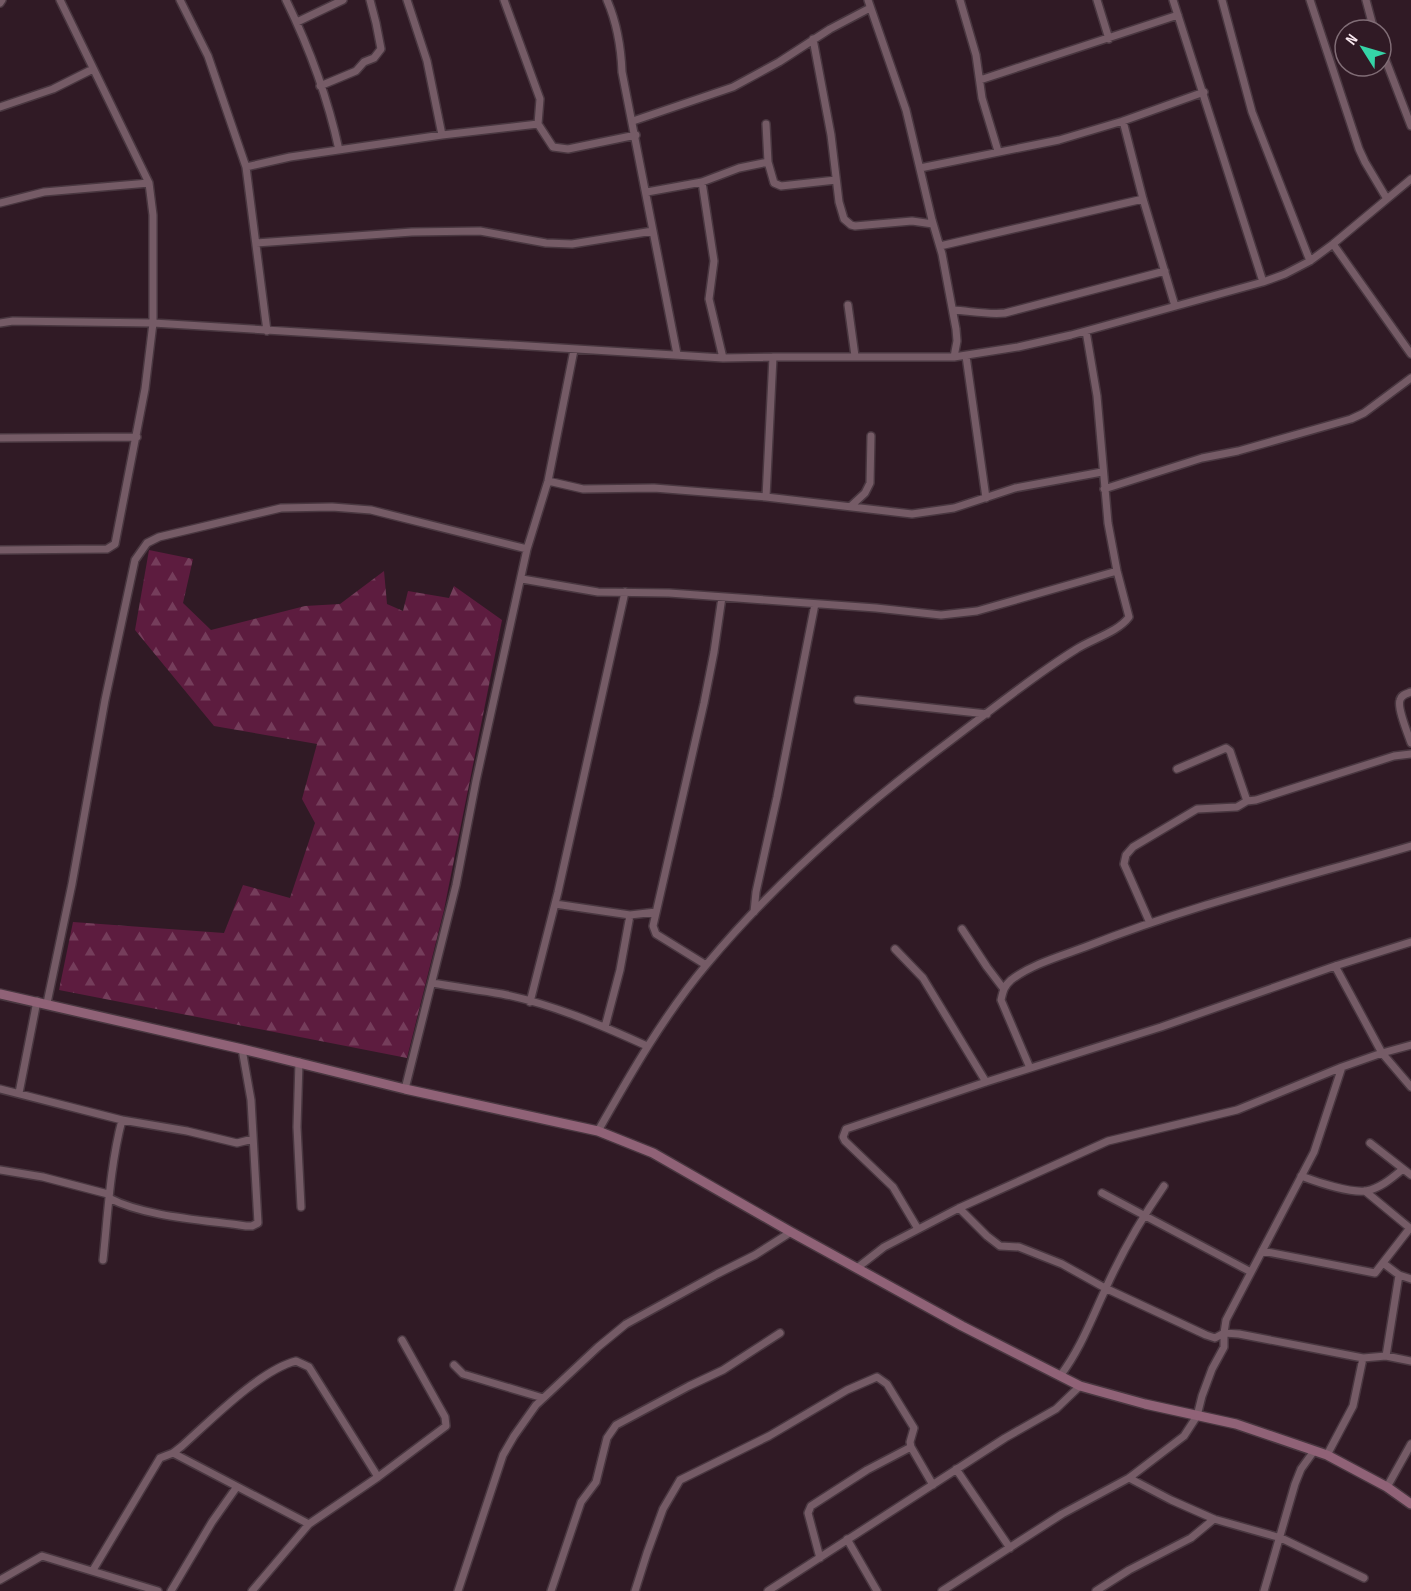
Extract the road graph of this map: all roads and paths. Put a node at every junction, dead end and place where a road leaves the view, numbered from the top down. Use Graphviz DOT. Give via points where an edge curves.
graph roads {
  1 [pos="60,0"];
  2 [pos="180,0"];
  3 [pos="286,0"];
  4 [pos="343,0"];
  5 [pos="370,0"];
  6 [pos="407,0"];
  7 [pos="504,0"];
  8 [pos="607,0"];
  9 [pos="868,0"];
  10 [pos="960,0"];
  11 [pos="1097,0"];
  12 [pos="1173,0"];
  13 [pos="1222,0"];
  14 [pos="1310,0"];
  15 [pos="1366,0"];
  16 [pos="870,8"];
  17 [pos="1178,15"];
  18 [pos="1370,18"];
  19 [pos="297,22"];
  20 [pos="813,39"];
  21 [pos="1109,39"];
  22 [pos="93,69"];
  23 [pos="1393,78"];
  24 [pos="980,80"];
  25 [pos="320,86"];
  26 [pos="1204,92"];
  27 [pos="0,107"];
  28 [pos="633,121"];
  29 [pos="1123,121"];
  30 [pos="538,124"];
  31 [pos="766,124"];
  32 [pos="1411,126"];
  33 [pos="442,135"];
  34 [pos="636,135"];
  35 [pos="339,150"];
  36 [pos="998,151"];
  37 [pos="768,162"];
  38 [pos="246,167"];
  39 [pos="921,168"];
  40 [pos="1411,179"];
  41 [pos="836,180"];
  42 [pos="702,182"];
  43 [pos="148,183"];
  44 [pos="647,192"];
  45 [pos="1143,199"];
  46 [pos="1388,199"];
  47 [pos="0,203"];
  48 [pos="933,224"];
  49 [pos="653,231"];
  50 [pos="256,243"];
  51 [pos="1333,244"];
  52 [pos="940,246"];
  53 [pos="1310,261"];
  54 [pos="1165,271"];
  55 [pos="1263,282"];
  56 [pos="848,305"];
  57 [pos="1175,306"];
  58 [pos="953,310"];
  59 [pos="0,323"];
  60 [pos="153,323"];
  61 [pos="267,330"];
  62 [pos="1086,331"];
  63 [pos="574,350"];
  64 [pos="678,354"];
  65 [pos="1411,354"];
  66 [pos="855,356"];
  67 [pos="966,356"];
  68 [pos="773,357"];
  69 [pos="954,357"];
  70 [pos="723,358"];
  71 [pos="1411,378"];
  72 [pos="871,436"];
  73 [pos="0,438"];
  74 [pos="137,438"];
  75 [pos="1102,472"];
  76 [pos="548,481"];
  77 [pos="1104,489"];
  78 [pos="766,497"];
  79 [pos="986,498"];
  80 [pos="851,506"];
  81 [pos="527,549"];
  82 [pos="0,550"];
  83 [pos="1117,571"];
  84 [pos="522,579"];
  85 [pos="625,592"];
  86 [pos="722,597"];
  87 [pos="815,604"];
  88 [pos="1411,692"];
  89 [pos="858,700"];
  90 [pos="987,714"];
  91 [pos="1411,743"];
  92 [pos="1411,754"];
  93 [pos="1177,769"];
  94 [pos="1247,801"];
  95 [pos="1411,846"];
  96 [pos="555,904"];
  97 [pos="656,912"];
  98 [pos="754,912"];
  99 [pos="630,915"];
  100 [pos="1150,923"];
  101 [pos="962,929"];
  102 [pos="1411,942"];
  103 [pos="895,949"];
  104 [pos="706,965"];
  105 [pos="1335,966"];
  106 [pos="432,983"];
  107 [pos="1003,988"];
  108 [pos="0,994"];
  109 [pos="42,1002"];
  110 [pos="530,1002"];
  111 [pos="605,1027"];
  112 [pos="1411,1045"];
  113 [pos="647,1046"];
  114 [pos="242,1049"];
  115 [pos="1383,1053"];
  116 [pos="299,1062"];
  117 [pos="1342,1067"];
  118 [pos="1030,1068"];
  119 [pos="986,1082"];
  120 [pos="1411,1087"];
  121 [pos="0,1089"];
  122 [pos="405,1089"];
  123 [pos="19,1093"];
  124 [pos="122,1120"];
  125 [pos="598,1131"];
  126 [pos="253,1139"];
  127 [pos="1370,1143"];
  128 [pos="1403,1169"];
  129 [pos="0,1170"];
  130 [pos="1411,1175"];
  131 [pos="1301,1176"];
  132 [pos="1164,1186"];
  133 [pos="1365,1191"];
  134 [pos="1102,1193"];
  135 [pos="109,1196"];
  136 [pos="302,1207"];
  137 [pos="959,1208"];
  138 [pos="1143,1216"];
  139 [pos="918,1229"];
  140 [pos="1410,1229"];
  141 [pos="791,1233"];
  142 [pos="1262,1251"];
  143 [pos="102,1260"];
  144 [pos="1383,1263"];
  145 [pos="857,1268"];
  146 [pos="1251,1272"];
  147 [pos="1400,1275"];
  148 [pos="1411,1278"];
  149 [pos="1106,1288"];
  150 [pos="1224,1332"];
  151 [pos="780,1334"];
  152 [pos="402,1340"];
  153 [pos="1386,1356"];
  154 [pos="1363,1358"];
  155 [pos="1411,1361"];
  156 [pos="454,1365"];
  157 [pos="1060,1376"];
  158 [pos="1080,1386"];
  159 [pos="543,1398"];
  160 [pos="1197,1416"];
  161 [pos="1411,1444"];
  162 [pos="911,1447"];
  163 [pos="1314,1451"];
  164 [pos="172,1453"];
  165 [pos="1327,1455"];
  166 [pos="956,1469"];
  167 [pos="378,1477"];
  168 [pos="1130,1478"];
  169 [pos="933,1485"];
  170 [pos="1387,1487"];
  171 [pos="236,1488"];
  172 [pos="1411,1504"];
  173 [pos="1214,1519"];
  174 [pos="309,1524"];
  175 [pos="1281,1538"];
  176 [pos="847,1539"];
  177 [pos="1010,1548"];
  178 [pos="820,1558"];
  179 [pos="93,1570"];
  180 [pos="1364,1578"];
  181 [pos="0,1580"];
  182 [pos="158,1591"];
  183 [pos="171,1591"];
  184 [pos="252,1591"];
  185 [pos="458,1591"];
  186 [pos="551,1591"];
  187 [pos="635,1591"];
  188 [pos="768,1591"];
  189 [pos="877,1591"];
  190 [pos="942,1591"];
  191 [pos="1096,1591"];
  192 [pos="1264,1591"];
  1 -- 22 [label="street"];
  2 -- 38 [label="street" via="208,56"];
  3 -- 19 [label="street"];
  4 -- 19 [label="street"];
  5 -- 25 [label="street" via="381,50 356,71"];
  6 -- 33 [label="street" via="427,61"];
  7 -- 30 [label="street" via="540,99"];
  8 -- 28 [label="street" via="621,47 622,72"];
  9 -- 16 [label="street"];
  10 -- 24 [label="street"];
  11 -- 21 [label="street"];
  12 -- 17 [label="street"];
  13 -- 53 [label="street" via="1252,112"];
  14 -- 46 [label="street" via="1359,149"];
  15 -- 18 [label="street"];
  16 -- 20 [label="street"];
  16 -- 39 [label="street" via="906,110"];
  17 -- 21 [label="street"];
  17 -- 26 [label="street"];
  19 -- 25 [label="street"];
  20 -- 28 [label="street" via="733,87"];
  20 -- 41 [label="street"];
  21 -- 24 [label="street"];
  22 -- 27 [label="street" via="53,89"];
  22 -- 43 [label="street"];
  23 -- 32 [label="street"];
  24 -- 36 [label="street"];
  25 -- 35 [label="street"];
  26 -- 29 [label="street"];
  26 -- 55 [label="street"];
  28 -- 34 [label="street"];
  29 -- 36 [label="street" via="1059,140"];
  29 -- 45 [label="street"];
  30 -- 33 [label="street"];
  30 -- 34 [label="street" via="553,147 568,149"];
  31 -- 37 [label="street"];
  33 -- 35 [label="street"];
  34 -- 44 [label="street"];
  35 -- 38 [label="street"];
  36 -- 39 [label="street"];
  37 -- 41 [label="street" via="777,185"];
  37 -- 42 [label="street"];
  38 -- 50 [label="street"];
  39 -- 48 [label="street"];
  40 -- 46 [label="street"];
  41 -- 48 [label="street" via="842,213 850,225 912,221"];
  42 -- 44 [label="street"];
  42 -- 70 [label="street" via="714,261 709,299"];
  43 -- 47 [label="street" via="44,192"];
  43 -- 60 [label="street" via="153,215"];
  44 -- 49 [label="street"];
  45 -- 52 [label="street"];
  45 -- 54 [label="street"];
  46 -- 51 [label="street"];
  48 -- 52 [label="street"];
  49 -- 50 [label="street" via="572,244 480,231"];
  49 -- 64 [label="street"];
  50 -- 61 [label="street"];
  51 -- 53 [label="street"];
  51 -- 65 [label="street"];
  52 -- 58 [label="street"];
  53 -- 55 [label="street"];
  54 -- 57 [label="street"];
  54 -- 58 [label="street" via="1005,313"];
  55 -- 57 [label="street"];
  56 -- 66 [label="street"];
  57 -- 62 [label="street"];
  58 -- 69 [label="street" via="957,341"];
  59 -- 60 [label="street"];
  60 -- 61 [label="street"];
  60 -- 74 [label="street"];
  61 -- 63 [label="street"];
  62 -- 67 [label="street"];
  62 -- 75 [label="street" via="1097,396"];
  63 -- 64 [label="street"];
  63 -- 76 [label="street"];
  64 -- 70 [label="street"];
  66 -- 68 [label="street"];
  66 -- 69 [label="street"];
  67 -- 69 [label="street"];
  67 -- 79 [label="street"];
  68 -- 70 [label="street"];
  68 -- 78 [label="street"];
  71 -- 77 [label="street" via="1351,419 1202,458"];
  72 -- 80 [label="street" via="870,483"];
  73 -- 74 [label="street"];
  74 -- 82 [label="street" via="112,546"];
  75 -- 77 [label="street"];
  75 -- 79 [label="street" via="1015,488"];
  76 -- 78 [label="street" via="583,489 654,488"];
  76 -- 81 [label="street"];
  77 -- 83 [label="street"];
  78 -- 80 [label="street"];
  79 -- 80 [label="street" via="936,512 912,514"];
  81 -- 84 [label="street"];
  81 -- 109 [label="street" via="371,510 332,507 281,508 147,543 135,560 72,884"];
  83 -- 87 [label="street" via="954,614"];
  83 -- 90 [label="street" via="1127,620 1075,650"];
  84 -- 85 [label="street" via="598,592"];
  84 -- 106 [label="street"];
  85 -- 86 [label="street"];
  85 -- 96 [label="street"];
  86 -- 87 [label="street"];
  86 -- 97 [label="street" via="704,703"];
  87 -- 98 [label="street"];
  88 -- 91 [label="street" via="1404,695 1399,706"];
  89 -- 90 [label="street"];
  90 -- 98 [label="street" via="861,812"];
  92 -- 94 [label="street"];
  93 -- 94 [label="street" via="1226,748"];
  94 -- 100 [label="street" via="1236,807 1197,808 1126,855 1124,864"];
  95 -- 100 [label="street"];
  96 -- 99 [label="street"];
  96 -- 110 [label="street"];
  97 -- 99 [label="street"];
  97 -- 104 [label="street" via="656,934"];
  98 -- 104 [label="street"];
  99 -- 111 [label="street"];
  100 -- 107 [label="street" via="1036,967"];
  101 -- 107 [label="street"];
  102 -- 105 [label="street"];
  103 -- 119 [label="street" via="923,978"];
  104 -- 113 [label="street"];
  105 -- 115 [label="street"];
  105 -- 118 [label="street"];
  106 -- 110 [label="street"];
  106 -- 122 [label="street"];
  107 -- 118 [label="street" via="1001,999"];
  108 -- 109 [label="main road"];
  109 -- 114 [label="main road"];
  109 -- 123 [label="street"];
  110 -- 111 [label="street"];
  111 -- 113 [label="street"];
  112 -- 115 [label="street"];
  113 -- 125 [label="street"];
  114 -- 116 [label="main road"];
  114 -- 126 [label="street"];
  115 -- 117 [label="street"];
  115 -- 120 [label="street"];
  116 -- 122 [label="main road"];
  116 -- 136 [label="street" via="297,1126"];
  117 -- 131 [label="street" via="1314,1152"];
  117 -- 137 [label="street" via="1237,1110 1108,1141"];
  118 -- 119 [label="street"];
  119 -- 139 [label="street" via="849,1127 844,1133 844,1141 899,1194"];
  121 -- 123 [label="street"];
  122 -- 125 [label="main road"];
  123 -- 124 [label="street"];
  124 -- 126 [label="street" via="237,1143"];
  124 -- 135 [label="street"];
  125 -- 141 [label="main road" via="653,1153"];
  126 -- 135 [label="street" via="258,1223 255,1225 165,1214 122,1205"];
  127 -- 128 [label="street"];
  128 -- 130 [label="street"];
  128 -- 133 [label="street" via="1390,1180"];
  129 -- 135 [label="street"];
  131 -- 133 [label="street"];
  131 -- 142 [label="street"];
  132 -- 138 [label="street"];
  133 -- 140 [label="street"];
  134 -- 138 [label="street"];
  135 -- 143 [label="street"];
  137 -- 139 [label="street"];
  137 -- 149 [label="street" via="1000,1246 1018,1247 1062,1264"];
  138 -- 146 [label="street"];
  138 -- 149 [label="street"];
  139 -- 145 [label="street" via="884,1247"];
  140 -- 144 [label="street"];
  141 -- 145 [label="main road"];
  141 -- 159 [label="street" via="632,1320"];
  142 -- 144 [label="street" via="1375,1273"];
  142 -- 146 [label="street"];
  144 -- 147 [label="street"];
  145 -- 157 [label="main road"];
  146 -- 150 [label="street" via="1226,1320"];
  147 -- 148 [label="street"];
  147 -- 153 [label="street"];
  149 -- 150 [label="street" via="1206,1335 1215,1338"];
  149 -- 157 [label="street" via="1075,1357"];
  150 -- 154 [label="street"];
  150 -- 160 [label="street" via="1224,1347"];
  151 -- 186 [label="street" via="723,1370 616,1425 607,1438 596,1482 581,1502"];
  152 -- 167 [label="street" via="446,1417 446,1426"];
  153 -- 154 [label="street"];
  153 -- 155 [label="street"];
  154 -- 165 [label="street" via="1353,1406"];
  156 -- 159 [label="street" via="463,1374"];
  157 -- 158 [label="main road"];
  158 -- 160 [label="main road"];
  158 -- 166 [label="street" via="1056,1409"];
  159 -- 185 [label="street" via="503,1455"];
  160 -- 163 [label="main road" via="1236,1424"];
  160 -- 168 [label="street" via="1184,1436"];
  161 -- 170 [label="street"];
  162 -- 169 [label="street"];
  162 -- 178 [label="street" via="811,1506 808,1513"];
  162 -- 187 [label="street" via="914,1428 887,1384 877,1377 847,1390 769,1436 680,1479 663,1509"];
  163 -- 165 [label="main road"];
  163 -- 175 [label="street" via="1298,1476"];
  164 -- 167 [label="street" via="240,1395 284,1364 296,1361 309,1367"];
  164 -- 171 [label="street"];
  164 -- 179 [label="street" via="160,1458"];
  165 -- 170 [label="main road"];
  166 -- 169 [label="street"];
  166 -- 177 [label="street"];
  167 -- 174 [label="street"];
  168 -- 173 [label="street"];
  168 -- 177 [label="street" via="1062,1514"];
  169 -- 176 [label="street"];
  170 -- 172 [label="main road"];
  171 -- 174 [label="street"];
  171 -- 183 [label="street"];
  173 -- 175 [label="street"];
  173 -- 191 [label="street" via="1191,1538"];
  174 -- 184 [label="street"];
  175 -- 180 [label="street"];
  175 -- 192 [label="street"];
  176 -- 178 [label="street"];
  176 -- 189 [label="street"];
  177 -- 190 [label="street"];
  178 -- 188 [label="street"];
  179 -- 181 [label="street" via="42,1556"];
  179 -- 182 [label="street"];
}
